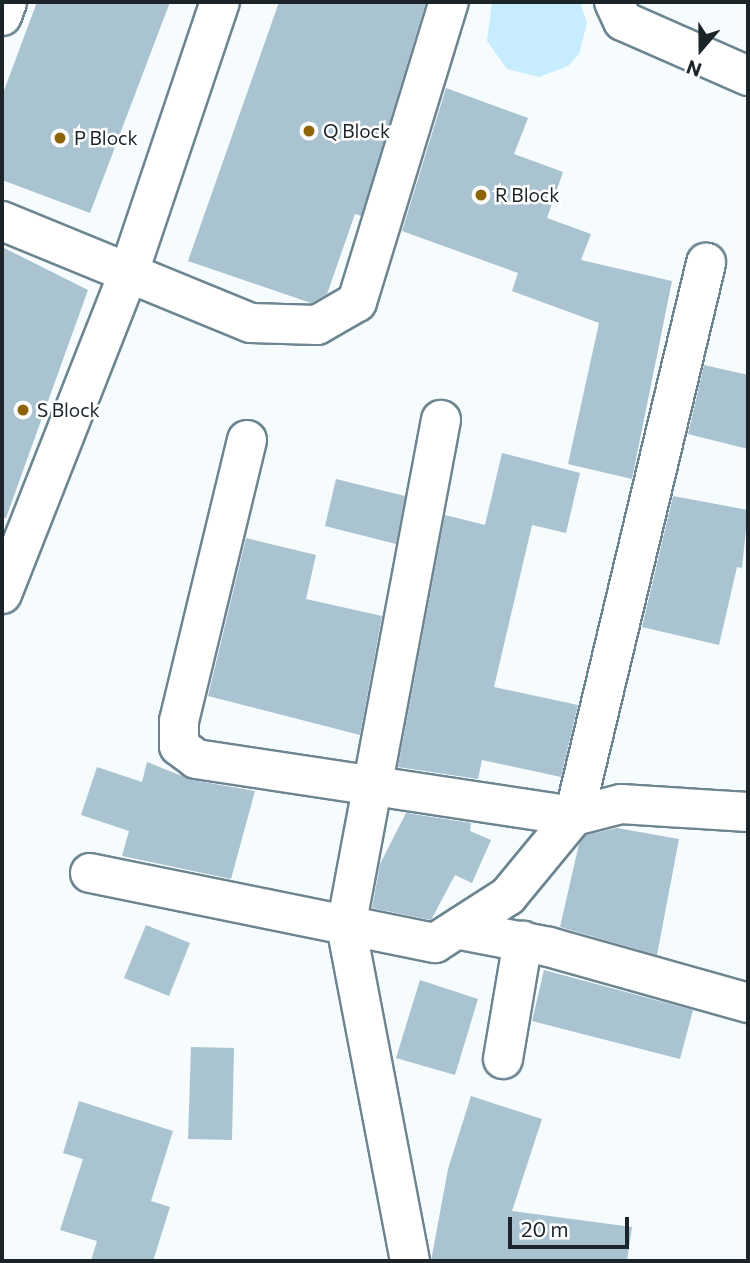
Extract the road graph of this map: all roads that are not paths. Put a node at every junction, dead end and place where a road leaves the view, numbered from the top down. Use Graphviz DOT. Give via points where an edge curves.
graph roads {
  1 [pos="8,2"];
  2 [pos="220,2"];
  3 [pos="449,2"];
  4 [pos="614,2"];
  5 [pos="2,16"];
  6 [pos="748,76"];
  7 [pos="2,221"];
  8 [pos="706,263"];
  9 [pos="130,269"];
  10 [pos="441,420"];
  11 [pos="247,440"];
  12 [pos="2,594"];
  13 [pos="376,790"];
  14 [pos="748,811"];
  15 [pos="574,816"];
  16 [pos="90,873"];
  17 [pos="346,927"];
  18 [pos="461,930"];
  19 [pos="523,941"];
  20 [pos="748,1003"];
  21 [pos="503,1059"];
  22 [pos="410,1261"];
  1 -- 5 [label="street"];
  2 -- 9 [label="street"];
  3 -- 9 [label="street" via="357,302 317,325 251,323"];
  4 -- 6 [label="street" via="623,21"];
  7 -- 9 [label="street"];
  8 -- 15 [label="street"];
  9 -- 12 [label="street"];
  10 -- 13 [label="street"];
  11 -- 13 [label="street" via="179,721 179,746 196,759"];
  13 -- 15 [label="street"];
  13 -- 17 [label="street"];
  14 -- 15 [label="street" via="621,804"];
  15 -- 18 [label="street" via="508,896"];
  16 -- 17 [label="street"];
  17 -- 18 [label="street" via="435,943"];
  17 -- 22 [label="street"];
  18 -- 19 [label="street"];
  19 -- 20 [label="street"];
  19 -- 21 [label="street"];
}
